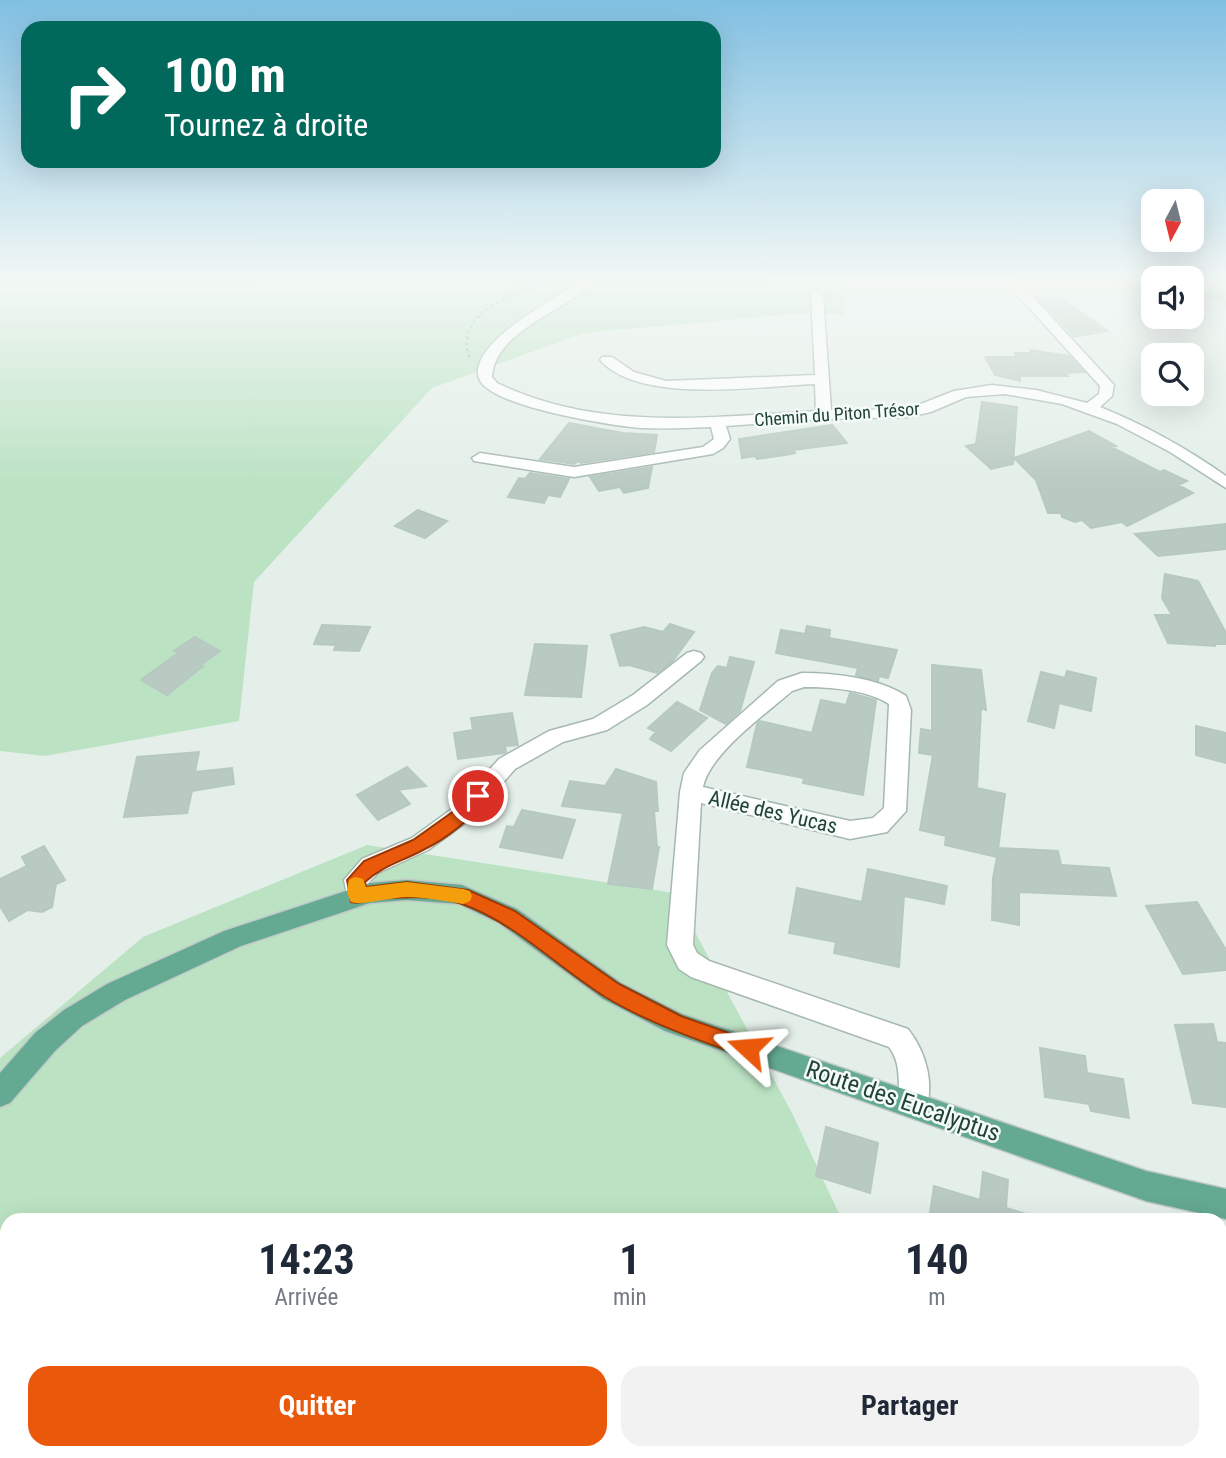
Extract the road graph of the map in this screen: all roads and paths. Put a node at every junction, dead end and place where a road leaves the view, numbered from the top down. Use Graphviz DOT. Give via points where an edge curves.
graph roads {
  1 [pos="467,349"];
  2 [pos="498,349"];
  3 [pos="820,349"];
  4 [pos="1074,349"];
  5 [pos="607,360"];
  6 [pos="486,365"];
  7 [pos="822,379"];
  8 [pos="1089,408"];
  9 [pos="824,415"];
  10 [pos="717,423"];
  11 [pos="480,458"];
  12 [pos="1226,483"];
  13 [pos="694,657"];
  14 [pos="691,792"];
  15 [pos="358,897"];
  16 [pos="0,1094"];
  17 [pos="914,1104"];
  18 [pos="1226,1204"];
  1 -- 6 [label="path" via="468,357"];
  2 -- 6 [label="street"];
  3 -- 7 [label="street"];
  4 -- 8 [label="street" via="1107,385 1105,396"];
  5 -- 7 [label="street" via="629,375 666,385"];
  6 -- 10 [label="street, Chemin du Piton Trésor" via="486,382 511,397 637,423"];
  7 -- 9 [label="street"];
  8 -- 9 [label="street, Chemin du Piton Trésor" via="1056,398 977,390 910,413"];
  8 -- 12 [label="street, Chemin du Piton Trésor" via="1115,415 1162,439"];
  9 -- 10 [label="street, Chemin du Piton Trésor"];
  10 -- 11 [label="street" via="722,439 707,451 588,471"];
  13 -- 15 [label="street" via="600,725 556,736 507,764 464,813 420,844 370,866 356,880"];
  14 -- 14 [label="street, Allée des Yucas" via="695,773 708,755 785,686 823,680 887,693 899,701 895,811 879,825 850,830"];
  14 -- 17 [label="street, Allée des Yucas" via="680,945 688,961 898,1038 915,1065"];
  15 -- 16 [label="main road, Route des Eucalyptus" via="233,938 116,992 73,1018 45,1042"];
  15 -- 17 [label="main road, Route des Eucalyptus" via="407,890 462,895 508,916 612,990 674,1023"];
  17 -- 18 [label="main road, Route des Eucalyptus" via="1146,1186"];
}
